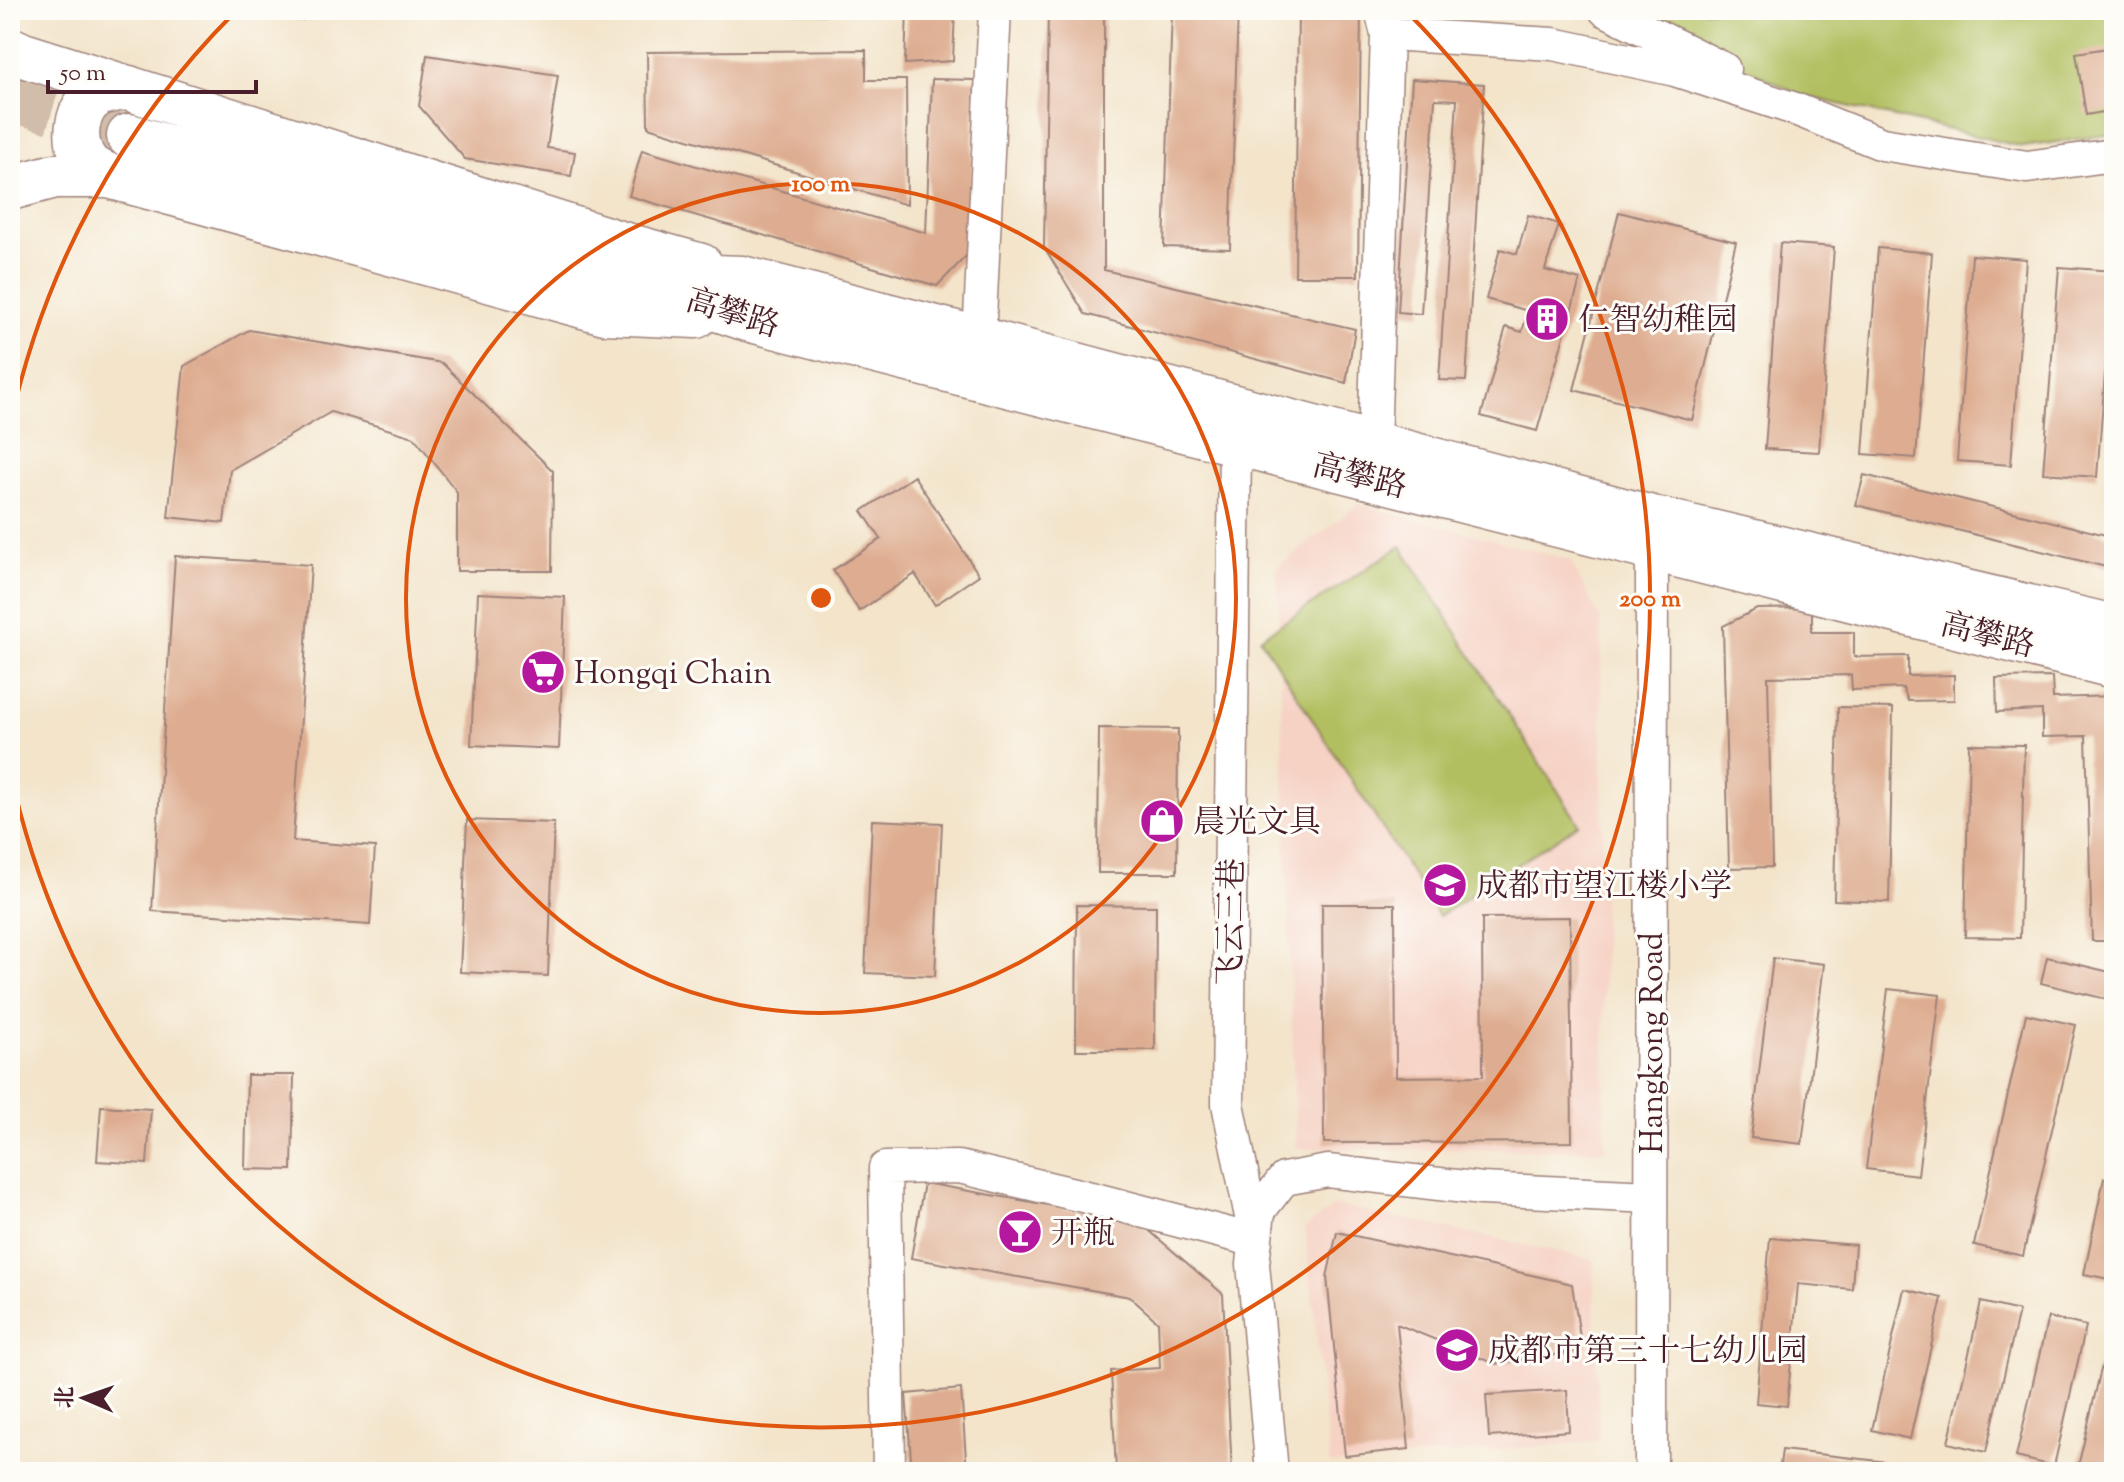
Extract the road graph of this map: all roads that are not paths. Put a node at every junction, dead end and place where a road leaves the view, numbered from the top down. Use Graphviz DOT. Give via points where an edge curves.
graph roads {
  1 [pos="995,10"];
  2 [pos="1605,10"];
  3 [pos="1384,22"];
  4 [pos="10,49"];
  5 [pos="129,88"];
  6 [pos="1795,109"];
  7 [pos="129,136"];
  8 [pos="2114,155"];
  9 [pos="109,176"];
  10 [pos="10,188"];
  11 [pos="745,298"];
  12 [pos="979,339"];
  13 [pos="1239,427"];
  14 [pos="1374,445"];
  15 [pos="1652,534"];
  16 [pos="2114,627"];
  17 [pos="2114,666"];
  18 [pos="1651,1197"];
  19 [pos="1256,1241"];
  20 [pos="889,1472"];
  21 [pos="1272,1472"];
  22 [pos="1651,1472"];
  1 -- 12 [label="street"];
  2 -- 6 [label="street"];
  3 -- 6 [label="street" via="1553,44 1675,70"];
  3 -- 14 [label="street"];
  4 -- 5 [label="main road"];
  5 -- 9 [label="main road" via="100,92 86,104 79,122 76,139 81,155 89,167"];
  5 -- 11 [label="main road" via="604,238"];
  6 -- 8 [label="street" via="1882,144 2027,167"];
  7 -- 11 [label="main road, 高攀路" via="609,273"];
  9 -- 10 [label="main road" via="55,176"];
  9 -- 11 [label="main road" via="605,312"];
  11 -- 12 [label="main road, 高攀路"];
  11 -- 13 [label="main road, 高攀路"];
  12 -- 13 [label="main road, 高攀路"];
  13 -- 14 [label="main road, 高攀路"];
  13 -- 15 [label="main road, 高攀路"];
  13 -- 19 [label="street, 飞云三巷" via="1228,1104"];
  14 -- 15 [label="main road, 高攀路"];
  15 -- 16 [label="main road, 高攀路"];
  15 -- 17 [label="main road, 高攀路"];
  15 -- 18 [label="street, Hangkong Road"];
  18 -- 19 [label="street" via="1482,1189 1328,1171 1284,1179 1259,1211"];
  18 -- 22 [label="street, Hangkong Road"];
  19 -- 20 [label="street" via="959,1167 885,1168"];
  19 -- 21 [label="street" via="1253,1264"];
}
